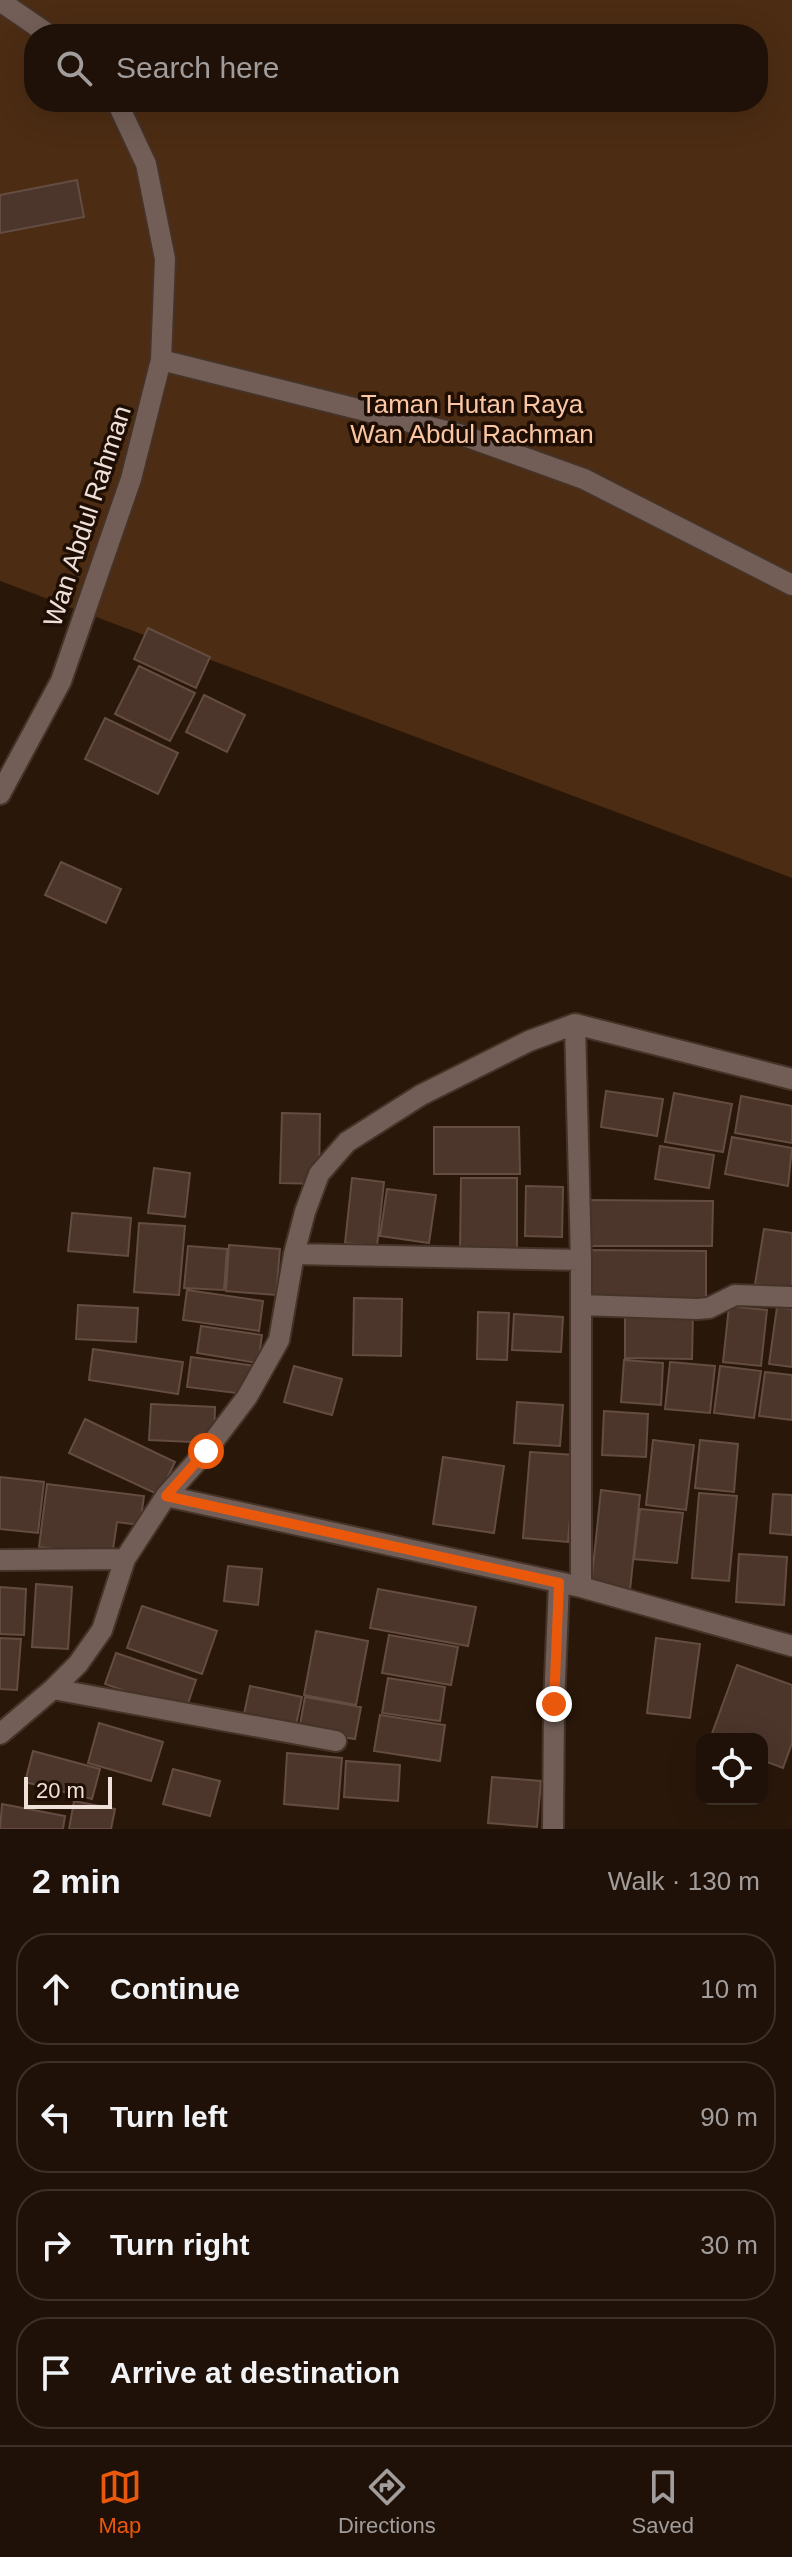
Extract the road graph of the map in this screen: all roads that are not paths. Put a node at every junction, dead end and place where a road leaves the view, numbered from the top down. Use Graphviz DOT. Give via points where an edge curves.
graph roads {
  1 [pos="0,1"];
  2 [pos="33,24"];
  3 [pos="122,112"];
  4 [pos="161,360"];
  5 [pos="792,585"];
  6 [pos="0,794"];
  7 [pos="575,1024"];
  8 [pos="792,1079"];
  9 [pos="294,1254"];
  10 [pos="581,1260"];
  11 [pos="792,1297"];
  12 [pos="581,1305"];
  13 [pos="166,1496"];
  14 [pos="125,1559"];
  15 [pos="0,1560"];
  16 [pos="559,1583"];
  17 [pos="581,1587"];
  18 [pos="792,1646"];
  19 [pos="53,1689"];
  20 [pos="0,1734"];
  21 [pos="336,1741"];
  22 [pos="553,1829"];
  1 -- 2 [label="street"];
  3 -- 4 [label="street, Wan Abdul Rahman" via="146,164 165,259"];
  4 -- 5 [label="street" via="462,435 584,479"];
  4 -- 6 [label="street, Wan Abdul Rahman" via="131,479 61,681"];
  7 -- 8 [label="street"];
  7 -- 9 [label="street" via="421,1095 347,1142 319,1174"];
  7 -- 10 [label="street"];
  9 -- 10 [label="street"];
  9 -- 13 [label="street" via="279,1340 247,1397"];
  10 -- 12 [label="street"];
  11 -- 12 [label="street" via="735,1295 697,1309"];
  12 -- 17 [label="street"];
  13 -- 14 [label="street"];
  13 -- 16 [label="street"];
  14 -- 15 [label="street"];
  14 -- 19 [label="street" via="102,1630"];
  16 -- 17 [label="street"];
  16 -- 22 [label="street"];
  17 -- 18 [label="street"];
  19 -- 20 [label="street"];
  19 -- 21 [label="street"];
}
